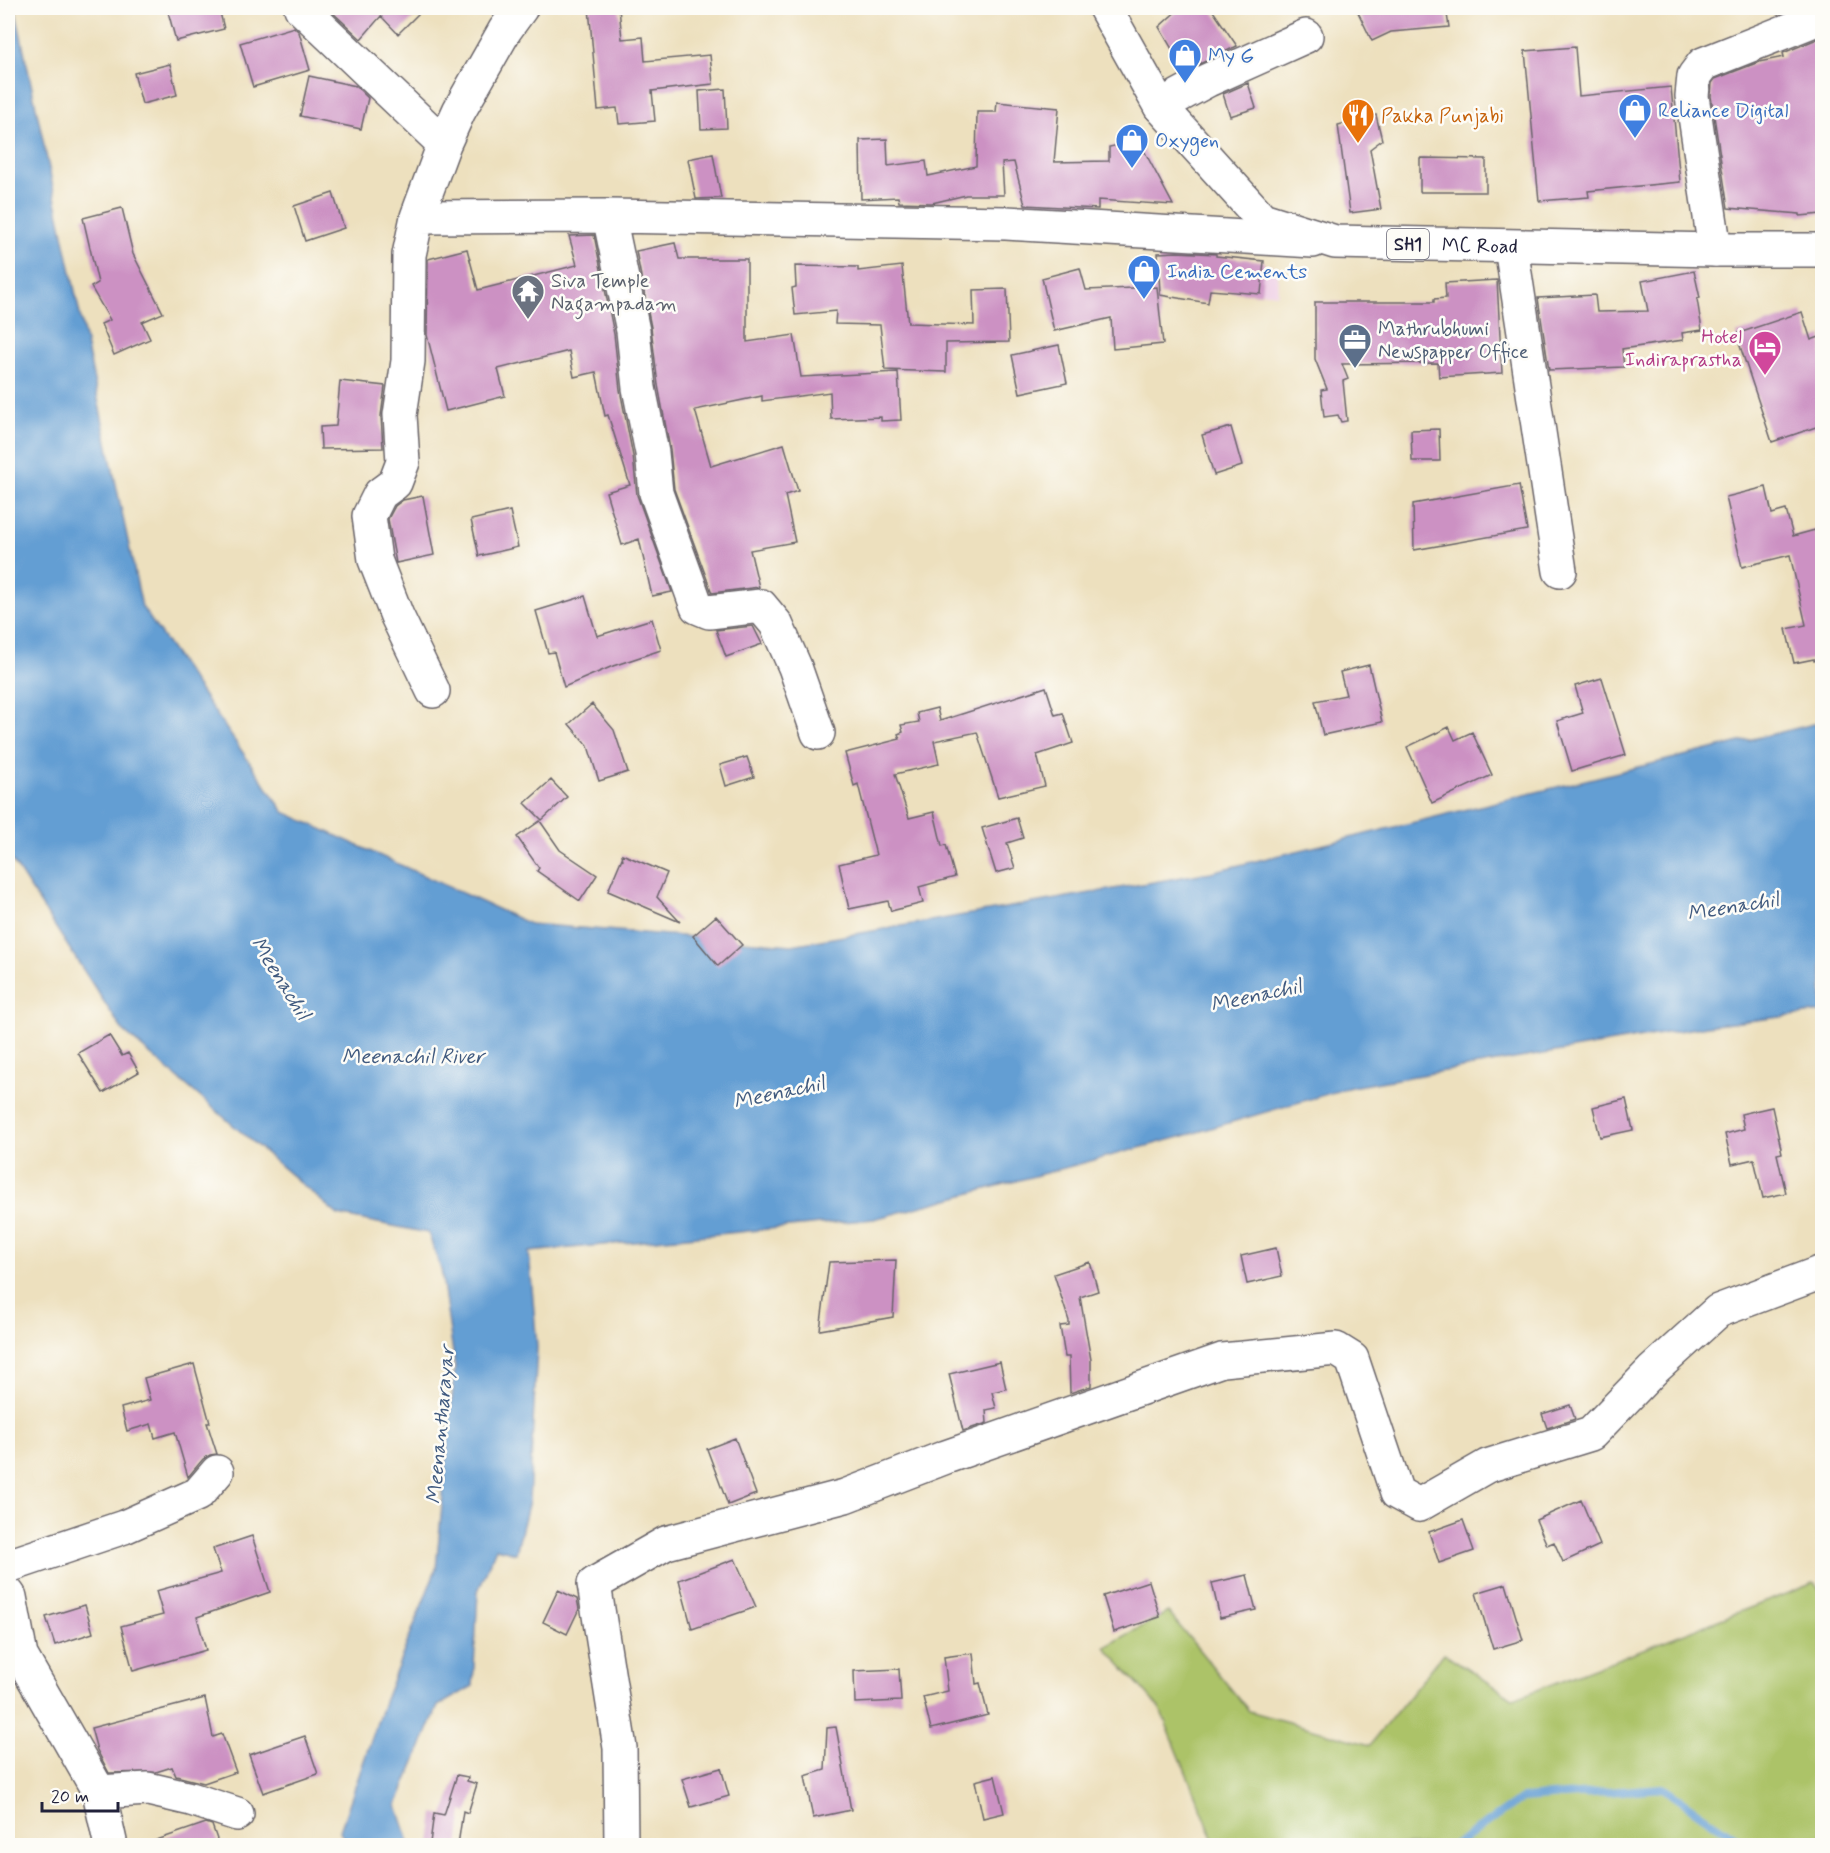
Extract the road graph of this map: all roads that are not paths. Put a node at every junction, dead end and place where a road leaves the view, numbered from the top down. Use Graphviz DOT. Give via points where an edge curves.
graph roads {
  1 [pos="302,8"];
  2 [pos="521,8"];
  3 [pos="1105,8"];
  4 [pos="1822,17"];
  5 [pos="1306,36"];
  6 [pos="1160,106"];
  7 [pos="444,144"];
  8 [pos="609,216"];
  9 [pos="417,217"];
  10 [pos="1335,242"];
  11 [pos="1510,247"];
  12 [pos="1715,250"];
  13 [pos="1822,250"];
  14 [pos="1560,571"];
  15 [pos="433,691"];
  16 [pos="818,733"];
  17 [pos="1822,1272"];
  18 [pos="217,1472"];
  19 [pos="8,1566"];
  20 [pos="8,1594"];
  21 [pos="99,1792"];
  22 [pos="237,1814"];
  23 [pos="111,1845"];
  24 [pos="621,1845"];
  1 -- 7 [label="street"];
  2 -- 7 [label="street" via="459,111"];
  3 -- 6 [label="street, MC Road / SH1"];
  4 -- 12 [label="street" via="1703,64 1694,76 1692,96"];
  5 -- 6 [label="street"];
  6 -- 10 [label="street, MC Road / SH1" via="1262,219"];
  7 -- 9 [label="street"];
  8 -- 9 [label="street"];
  8 -- 10 [label="street" via="1005,223"];
  8 -- 16 [label="street" via="633,331 656,493 697,607 709,612 761,606 776,624"];
  9 -- 15 [label="street" via="409,255 408,361 400,415 403,462 395,483 380,494 369,516 375,560"];
  10 -- 11 [label="street, MC Road / SH1"];
  11 -- 12 [label="street, MC Road / SH1"];
  11 -- 14 [label="street"];
  12 -- 13 [label="street, MC Road / SH1"];
  17 -- 24 [label="street" via="1718,1311 1591,1434 1486,1466 1419,1505 1397,1493 1352,1359 1336,1349 1222,1360 845,1496 666,1543 594,1584 620,1748"];
  18 -- 19 [label="street" via="198,1494 135,1523"];
  20 -- 21 [label="street" via="21,1656"];
  21 -- 22 [label="street" via="148,1789"];
  21 -- 23 [label="street"];
}
